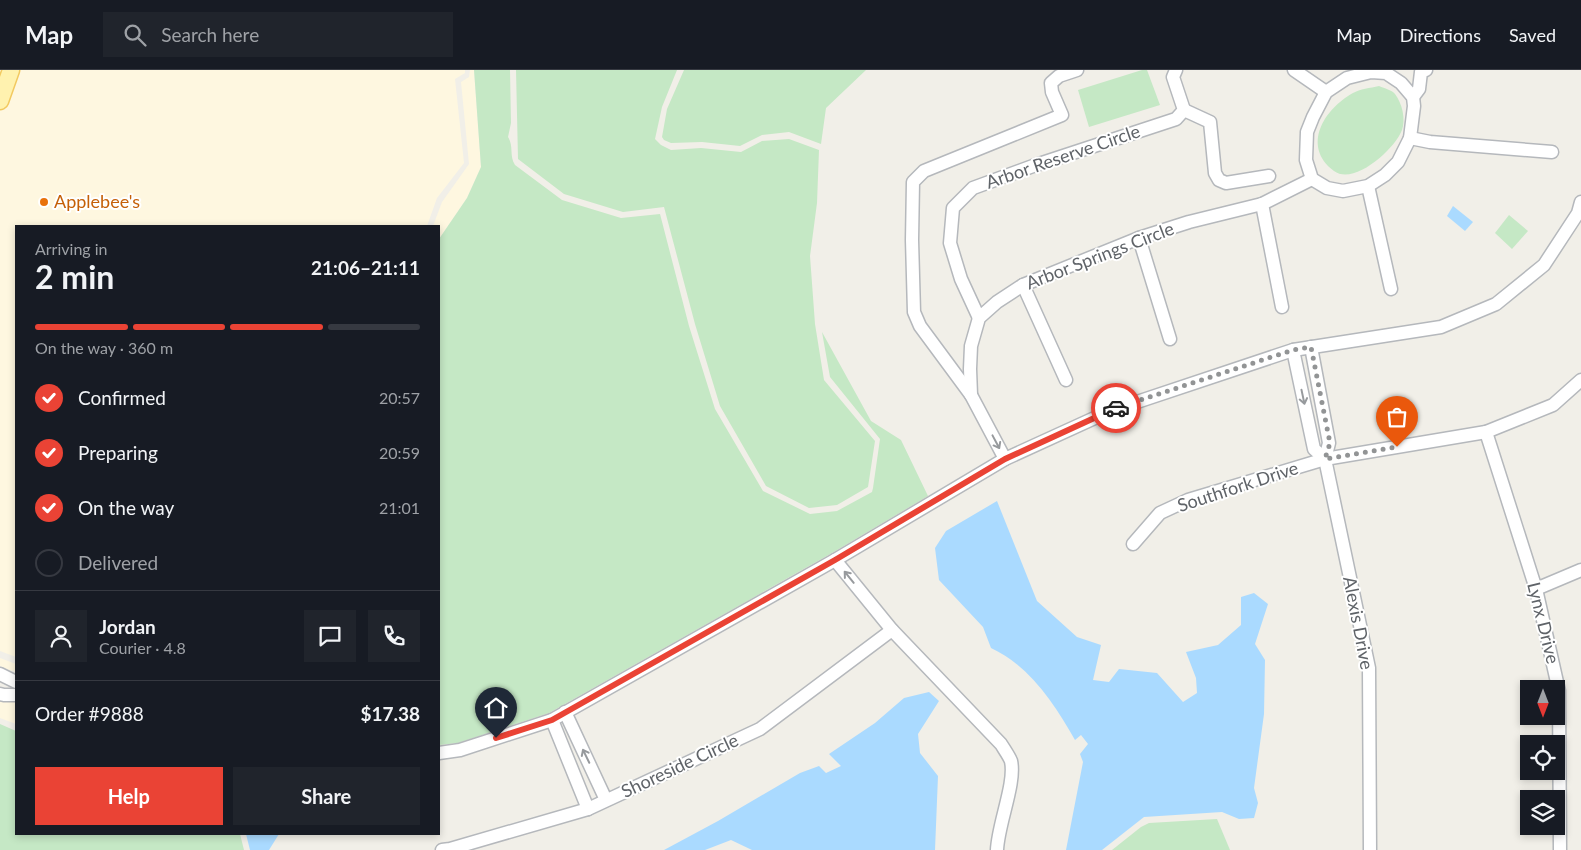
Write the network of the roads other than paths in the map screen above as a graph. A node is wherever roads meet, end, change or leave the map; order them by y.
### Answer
1 (11, 70) edge
2 (1077, 70) edge
3 (1176, 70) edge
4 (1294, 70) edge
5 (1426, 70) edge
6 (1386, 72) edge
7 (1326, 92) junction
8 (1413, 96) junction
9 (0, 101) edge
10 (1180, 114) junction
11 (1410, 138) junction
12 (1552, 152) dead end
13 (1269, 176) dead end
14 (1312, 179) junction
15 (1368, 186) junction
16 (1581, 202) edge
17 (1262, 204) junction
18 (1139, 238) junction
19 (1023, 285) junction
20 (1391, 289) dead end
21 (1282, 307) dead end
22 (979, 318) junction
23 (1170, 339) dead end
24 (1311, 347) junction
25 (1293, 350) junction
26 (1066, 380) dead end
27 (1581, 380) edge
28 (972, 397) junction
29 (1486, 432) junction
30 (1005, 459) junction
31 (1325, 459) junction
32 (1133, 544) dead end
33 (835, 560) junction
34 (1581, 570) edge
35 (1536, 589) junction
36 (892, 630) junction
37 (0, 674) edge
38 (15, 682) edge
39 (0, 694) edge
40 (15, 695) edge
41 (565, 712) junction
42 (552, 720) junction
43 (440, 753) edge
44 (606, 800) junction
45 (588, 809) junction
46 (442, 850) edge
47 (997, 850) edge
48 (1370, 850) edge
49 (1560, 850) edge

1 - 9 main road
2 - 28 street
3 - 10 street
4 - 7 street
5 - 8 street
6 - 7 street
6 - 8 street
7 - 14 street
8 - 11 street
10 - 13 street
10 - 22 street, Arbor Reserve Circle
11 - 12 street
11 - 15 street
14 - 15 street
14 - 17 street, Arbor Springs Circle
15 - 20 street
16 - 24 street
17 - 18 street, Arbor Springs Circle
17 - 21 street
18 - 19 street, Arbor Springs Circle
18 - 23 street
19 - 22 street, Arbor Springs Circle
19 - 26 street
22 - 28 street
24 - 25 street
24 - 31 street, Alexis Drive
25 - 30 street
25 -> 31 street, Alexis Drive
27 - 29 street, Southfork Drive
28 -> 30 street
29 - 31 street, Southfork Drive
29 - 35 street, Lynx Drive
30 - 33 street
31 - 32 street, Southfork Drive
31 - 48 street, Alexis Drive
36 -> 33 street
33 - 41 street
34 - 35 street
35 - 49 street, Lynx Drive
36 - 44 street, Shoreside Circle
36 - 47 street
37 - 38 street
39 - 40 street
41 - 42 street
44 -> 41 street
42 - 43 street
42 - 45 street
44 - 45 street, Shoreside Circle
45 - 46 street, Shoreside Circle

